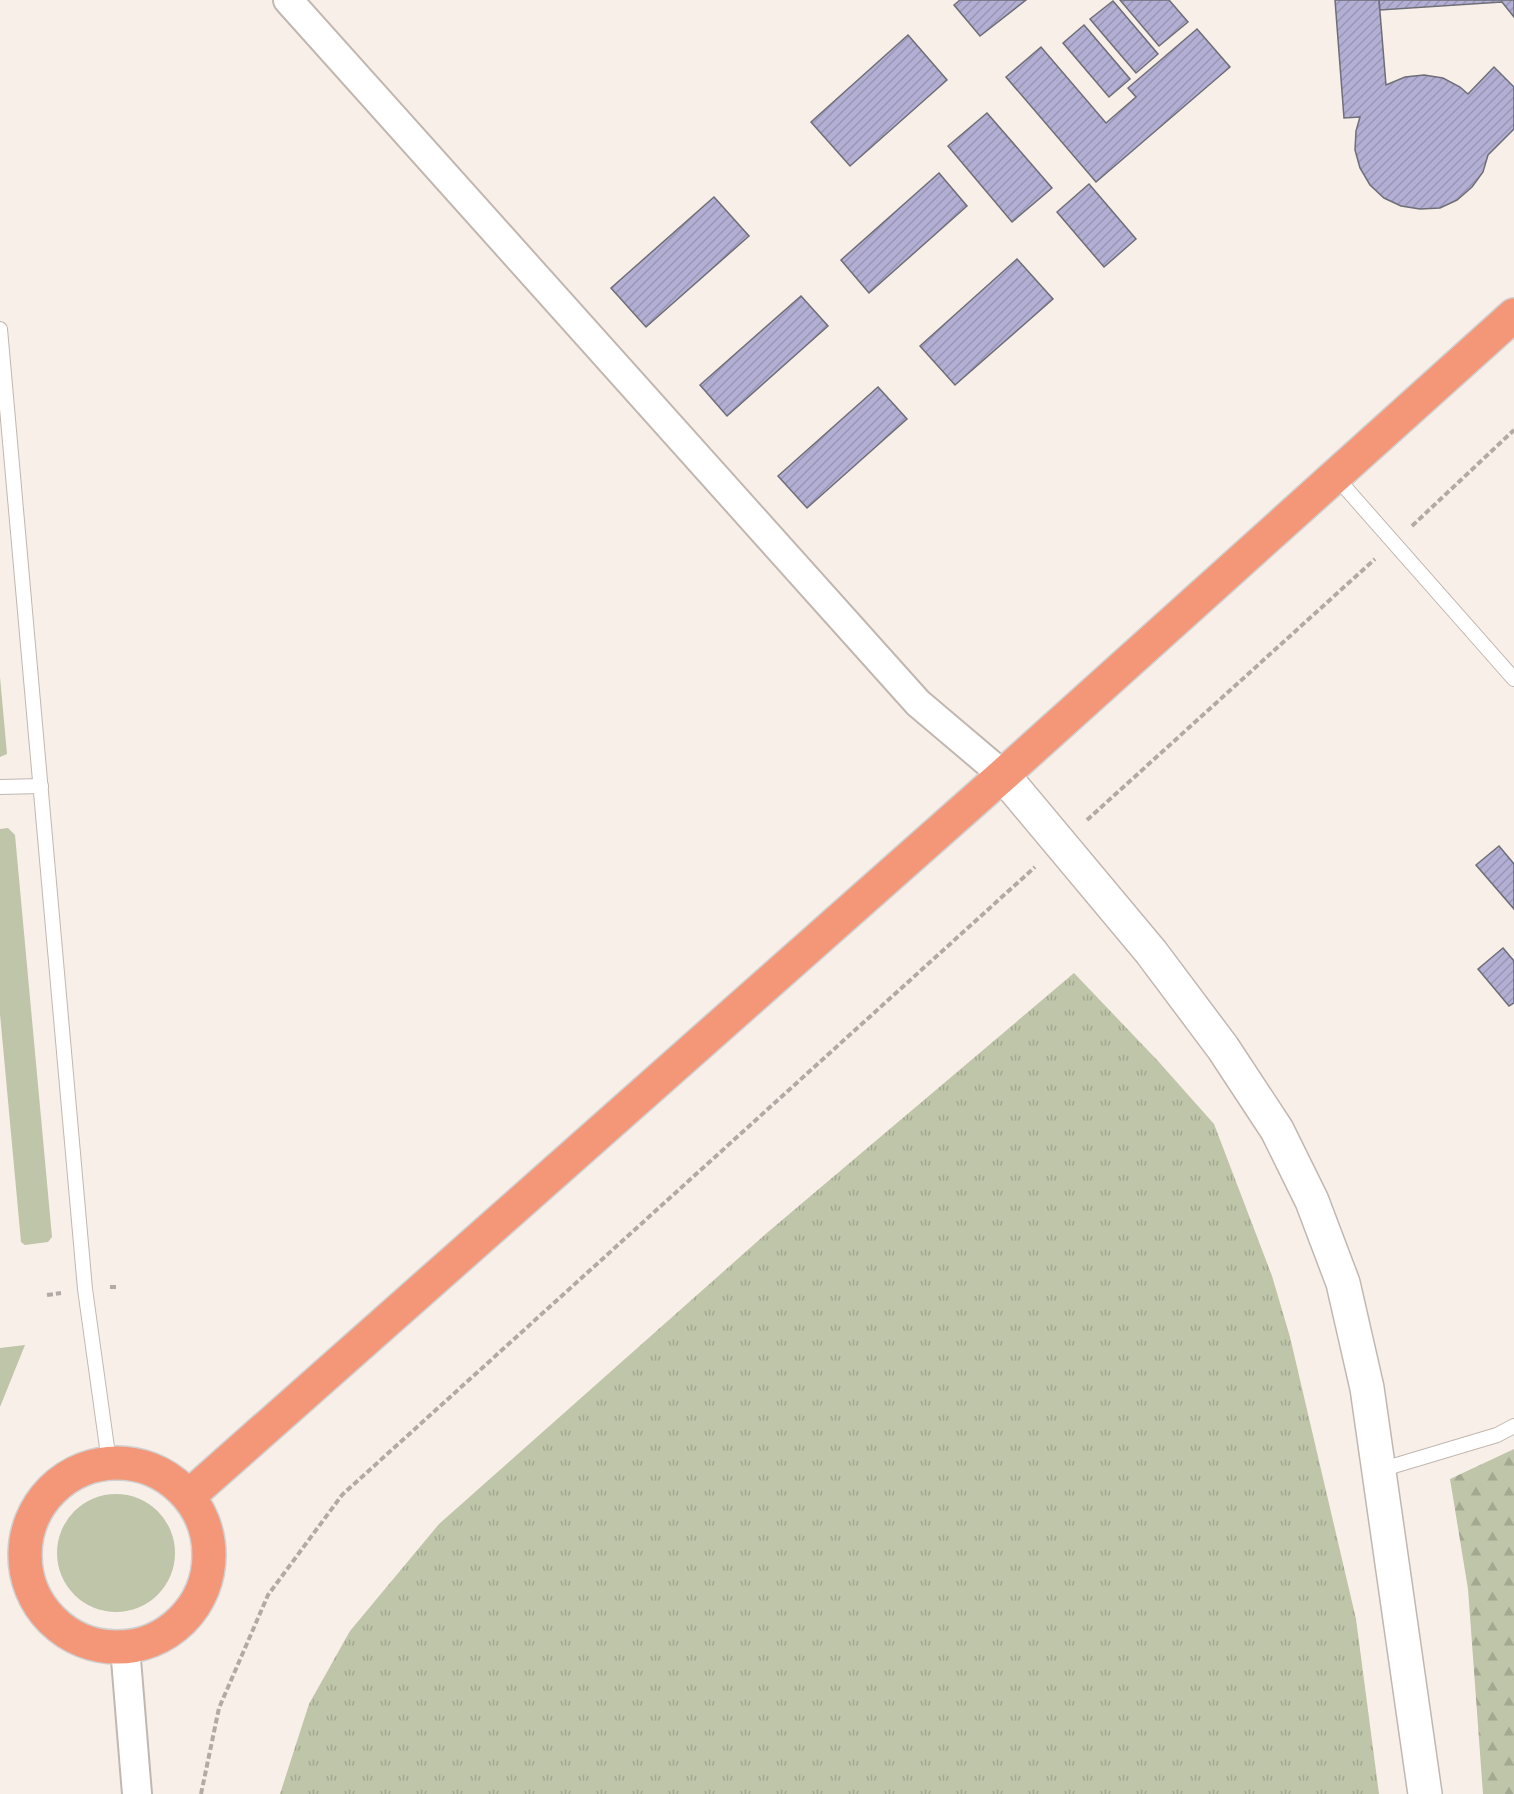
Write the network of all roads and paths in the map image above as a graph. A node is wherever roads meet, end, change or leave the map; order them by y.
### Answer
1 (288, 0) edge
2 (1514, 315) edge
3 (0, 329) edge
4 (1514, 430) edge
5 (1335, 477) junction
6 (1394, 543) junction
7 (1514, 679) edge
8 (1003, 775) junction
9 (41, 786) junction
10 (0, 787) edge
11 (1060, 844) junction
12 (1514, 1426) edge
13 (109, 1462) junction
14 (1380, 1470) junction
15 (189, 1496) junction
16 (13, 1575) edge
17 (125, 1647) junction
18 (137, 1794) edge
19 (201, 1794) edge
20 (1425, 1794) edge

1 - 8 street
2 - 5 highway
3 - 9 lane
4 - 6 path
5 - 6 lane
5 - 8 highway
6 - 7 lane
6 - 11 path
8 - 11 street
8 - 15 highway
9 - 10 lane
9 - 13 lane
11 - 14 street
11 - 19 path
12 - 14 lane
13 - 15 highway
13 - 16 highway
14 - 20 street
15 - 17 highway
16 - 17 highway
17 - 18 street

